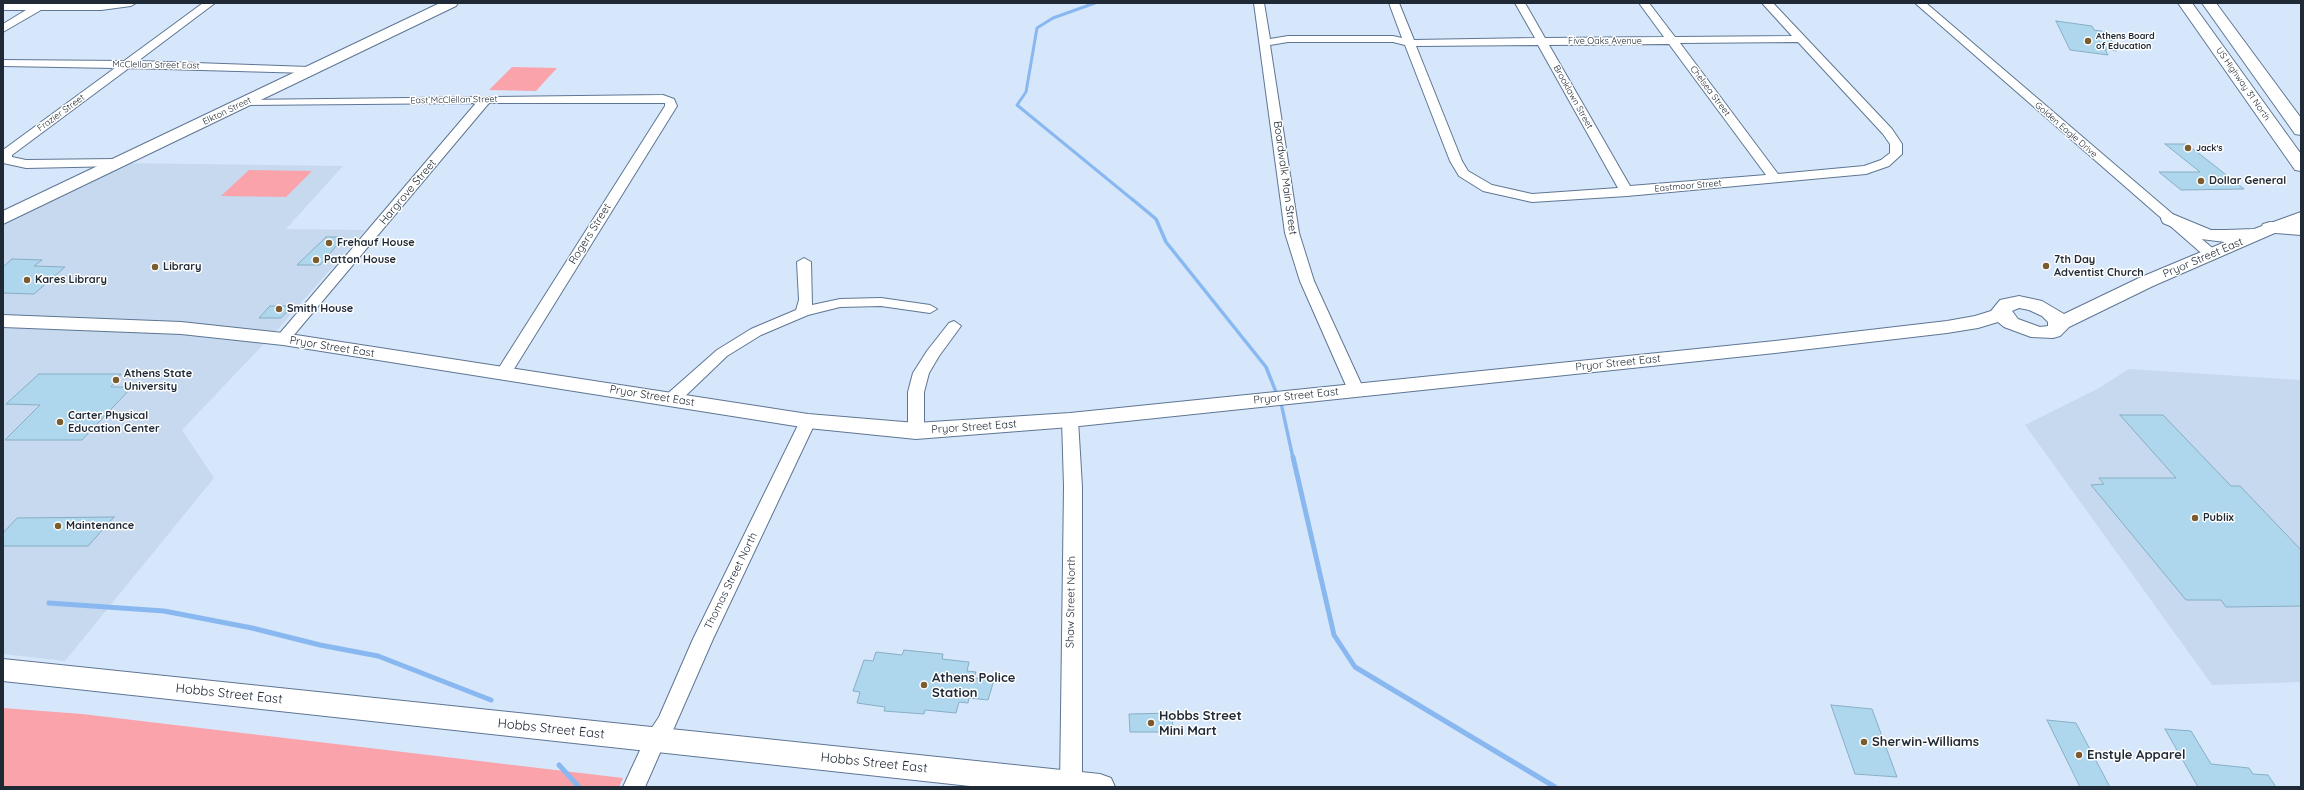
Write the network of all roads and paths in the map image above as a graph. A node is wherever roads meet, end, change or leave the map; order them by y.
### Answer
1 (131, 3) edge
2 (210, 3) edge
3 (451, 3) edge
4 (1259, 3) edge
5 (1394, 3) edge
6 (1520, 3) edge
7 (1644, 3) edge
8 (1767, 3) edge
9 (1920, 3) edge
10 (2185, 3) edge
11 (2209, 3) edge
12 (42, 5) edge
13 (3, 7) edge
14 (3, 29) edge
15 (1800, 39) junction
16 (1672, 41) junction
17 (1410, 42) junction
18 (1542, 42) junction
19 (1265, 43) junction
20 (3, 63) edge
21 (128, 64) junction
22 (309, 70) junction
23 (663, 98) joint
24 (485, 100) junction
25 (246, 102) junction
26 (2301, 130) edge
27 (116, 163) junction
28 (2301, 166) edge
29 (1775, 179) junction
30 (1627, 192) junction
31 (3, 218) edge
32 (2301, 218) edge
33 (2170, 219) junction
34 (2301, 229) edge
35 (2266, 230) junction
36 (2212, 255) junction
37 (804, 262) dead end
38 (2106, 300) junction
39 (2043, 308) junction
40 (930, 309) dead end
41 (803, 312) junction
42 (2002, 314) junction
43 (3, 321) edge
44 (2060, 324) junction
45 (954, 326) dead end
46 (1947, 327) junction
47 (2028, 331) junction
48 (283, 339) junction
49 (503, 374) junction
50 (1356, 390) junction
51 (672, 399) junction
52 (1070, 420) junction
53 (808, 421) junction
54 (916, 431) junction
55 (3, 670) edge
56 (654, 741) junction
57 (1071, 786) edge
58 (634, 787) edge
59 (1100, 787) edge

1 - 12 street
2 - 21 street, Frazier Street
3 - 22 street, Elkton Street
4 - 19 street, Boardwalk Main Street
5 - 17 street, Eastmoor Street
6 - 18 street, Brooklawn Street
7 - 16 street, Chelsea Street
8 - 15 street, Eastmoor Street
9 - 33 street, Golden Eagle Drive
10 - 28 street, US Highway 31 North
11 - 26 street, US Highway 31 North
12 - 13 street
12 - 14 street
15 - 16 street, Five Oaks Avenue
15 - 29 street, Eastmoor Street
16 - 18 street, Five Oaks Avenue
16 - 29 street, Chelsea Street
17 - 18 street, Five Oaks Avenue
17 - 19 street, Five Oaks Avenue
17 - 30 street, Eastmoor Street
18 - 30 street, Brooklawn Street
19 - 50 street, Boardwalk Main Street
20 - 21 street, McClellan Street East
21 - 22 street, McClellan Street East
21 - 27 street, Frazier Street
22 - 25 street, Elkton Street
23 - 24 street, East McClellan Street
23 - 49 street, Rogers Street
24 - 25 street, East McClellan Street
24 - 48 street, Hargrove Street
25 - 27 street, Elkton Street
27 - 31 street, Elkton Street
29 - 30 street, Eastmoor Street
32 - 35 street, Pryor Street East
33 - 35 street
33 - 36 street, Golden Eagle Drive
34 - 35 street
35 - 36 street, Pryor Street East
36 - 38 street, Pryor Street East
37 - 41 street
38 - 39 street, Pryor Street East
38 - 44 street, Pryor Street East
39 - 42 street
39 - 44 street
40 - 41 street
41 - 51 street
42 - 46 street, Pryor Street East
42 - 47 street
43 - 48 street, Pryor Street East
44 - 47 street, Pryor Street East
45 - 54 street
46 - 47 street, Pryor Street East
46 - 50 street, Pryor Street East
48 - 49 street, Pryor Street East
49 - 51 street, Pryor Street East
50 - 52 street, Pryor Street East
51 - 53 street, Pryor Street East
52 - 54 street, Pryor Street East
52 - 57 street, Shaw Street North
53 - 54 street, Pryor Street East
53 - 56 street, Thomas Street North
55 - 56 street, Hobbs Street East
56 - 57 street, Hobbs Street East
56 - 58 street, Thomas Street North
57 - 59 street, Hobbs Street East

